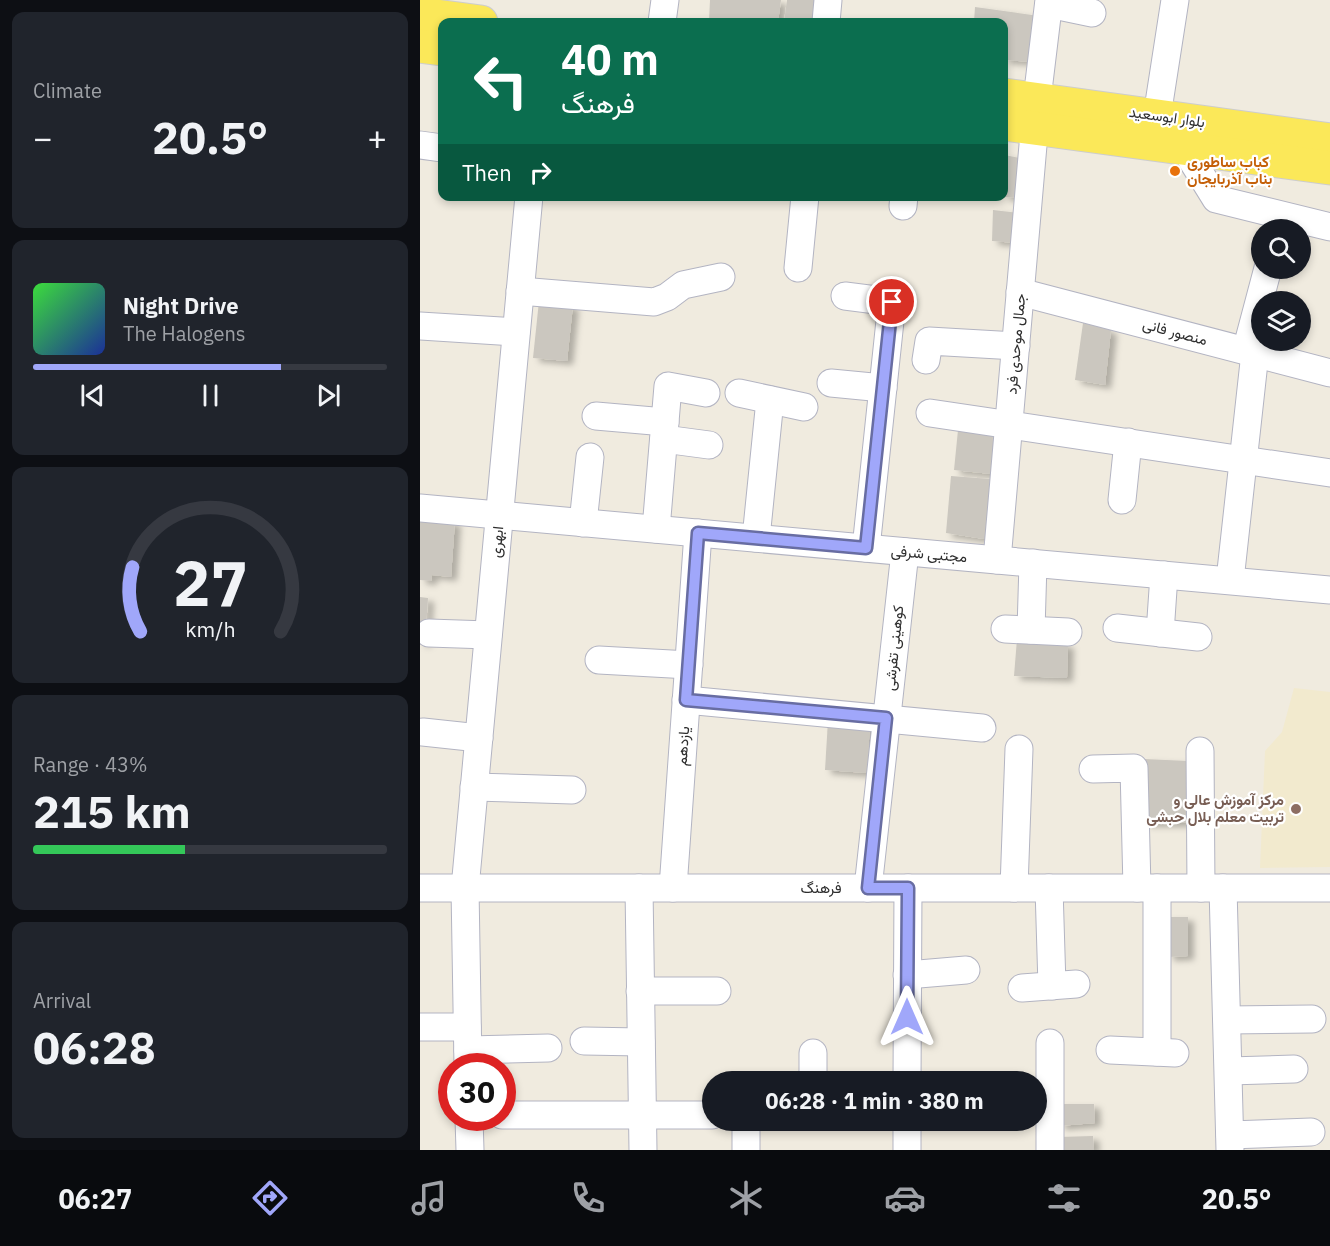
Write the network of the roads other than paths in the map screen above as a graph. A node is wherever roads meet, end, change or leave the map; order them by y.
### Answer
1 (481, 0) edge
2 (665, 0) edge
3 (828, 0) edge
4 (1175, 0) edge
5 (1049, 2) edge
6 (434, 10) edge
7 (1092, 13) dead end
8 (465, 18) edge
9 (480, 18) edge
10 (663, 18) edge
11 (826, 18) edge
12 (420, 46) edge
13 (438, 48) edge
14 (1008, 99) edge
15 (1157, 116) junction
16 (1025, 117) edge
17 (1330, 140) edge
18 (420, 145) edge
19 (438, 147) edge
20 (1185, 149) junction
21 (1330, 168) edge
22 (529, 201) edge
23 (805, 201) edge
24 (1273, 219) edge
25 (1311, 225) edge
26 (1330, 227) edge
27 (798, 268) dead end
28 (721, 277) dead end
29 (1266, 279) edge
30 (520, 291) junction
31 (1020, 292) junction
32 (845, 296) dead end
33 (420, 326) edge
34 (516, 332) junction
35 (1016, 346) junction
36 (1250, 352) junction
37 (926, 360) dead end
38 (1330, 373) edge
39 (831, 383) dead end
40 (883, 388) junction
41 (706, 393) dead end
42 (739, 393) dead end
43 (770, 400) junction
44 (804, 407) dead end
45 (930, 412) dead end
46 (596, 416) dead end
47 (1009, 424) junction
48 (664, 431) junction
49 (1128, 442) junction
50 (709, 445) dead end
51 (590, 457) dead end
52 (1243, 459) junction
53 (1330, 472) edge
54 (1122, 500) dead end
55 (420, 508) edge
56 (499, 515) junction
57 (583, 523) junction
58 (656, 529) junction
59 (698, 533) junction
60 (756, 538) junction
61 (866, 548) junction
62 (905, 552) junction
63 (998, 560) junction
64 (1034, 563) junction
65 (1164, 575) junction
66 (1230, 580) junction
67 (1330, 590) edge
68 (1117, 628) dead end
69 (1068, 632) dead end
70 (429, 633) dead end
71 (1160, 633) junction
72 (488, 635) junction
73 (1198, 637) dead end
74 (599, 660) dead end
75 (689, 666) junction
76 (686, 700) junction
77 (886, 718) junction
78 (982, 728) dead end
79 (423, 732) dead end
80 (479, 738) junction
81 (1019, 749) dead end
82 (1200, 751) dead end
83 (1093, 769) dead end
84 (474, 787) junction
85 (572, 790) dead end
86 (420, 888) edge
87 (465, 888) junction
88 (639, 888) junction
89 (673, 888) junction
90 (868, 888) junction
91 (908, 888) junction
92 (1014, 888) junction
93 (1049, 888) junction
94 (1147, 888) junction
95 (1212, 888) junction
96 (1330, 888) edge
97 (966, 970) dead end
98 (907, 975) junction
99 (1022, 988) dead end
100 (717, 991) dead end
101 (640, 992) junction
102 (1312, 1019) dead end
103 (1227, 1020) junction
104 (420, 1027) edge
105 (584, 1041) dead end
106 (641, 1042) junction
107 (1050, 1043) dead end
108 (468, 1048) edge
109 (548, 1048) dead end
110 (1110, 1050) dead end
111 (813, 1053) dead end
112 (1294, 1069) dead end
113 (813, 1071) edge
114 (907, 1071) edge
115 (1229, 1071) junction
116 (516, 1115) edge
117 (642, 1115) junction
118 (702, 1115) edge
119 (469, 1131) edge
120 (746, 1131) edge
121 (907, 1131) edge
122 (1311, 1132) dead end
123 (1230, 1142) edge
124 (470, 1150) edge
125 (642, 1150) edge
126 (746, 1150) edge
127 (907, 1150) edge
128 (1050, 1150) edge

1 - 9 street
2 - 10 street
3 - 11 street
4 - 15 street
5 - 7 street
5 - 16 street, جمال موحدی فرد
6 - 8 main road
12 - 13 main road
14 - 16 main road, بلوار ابوسعید
15 - 16 main road, بلوار ابوسعید
15 - 17 main road, بلوار ابوسعید
16 - 20 main road, بلوار ابوسعید
16 - 31 street, جمال موحدی فرد
18 - 19 street
20 - 21 main road, بلوار ابوسعید
20 - 24 street
22 - 30 street, ابهری
23 - 27 street
25 - 26 street
28 - 30 street
29 - 36 street
30 - 34 street, ابهری
31 - 35 street, جمال موحدی فرد
31 - 36 street, منصور فانی
32 - 40 street
33 - 34 street
34 - 56 street, ابهری
35 - 37 street
35 - 47 street, جمال موحدی فرد
36 - 38 street, منصور فانی
36 - 52 street
39 - 40 street
40 - 61 street
41 - 48 street
42 - 43 street
43 - 44 street
43 - 60 street
45 - 47 street
46 - 48 street
47 - 49 street
47 - 63 street, جمال موحدی فرد
48 - 50 street
48 - 58 street
49 - 52 street
49 - 54 street
51 - 57 street
52 - 53 street
52 - 66 street
55 - 56 street, مجتبی شرفی
56 - 57 street, مجتبی شرفی
56 - 72 street, ابهری
57 - 58 street, مجتبی شرفی
58 - 59 street, مجتبی شرفی
59 - 60 street, مجتبی شرفی
59 - 75 street, یازدهم
60 - 61 street, مجتبی شرفی
61 - 62 street, مجتبی شرفی
62 - 63 street, مجتبی شرفی
62 - 77 street, کوهینی تفرشی
63 - 64 street, مجتبی شرفی
64 - 65 street, مجتبی شرفی
64 - 69 street
65 - 66 street, مجتبی شرفی
65 - 71 street
66 - 67 street, مجتبی شرفی
68 - 71 street
70 - 72 street
71 - 73 street
72 - 80 street, ابهری
74 - 75 street
75 - 76 street, یازدهم
76 - 77 street
76 - 89 street, یازدهم
77 - 78 street
77 - 90 street, کوهینی تفرشی
79 - 80 street
80 - 84 street, ابهری
81 - 92 street
82 - 95 street
83 - 94 street
84 - 85 street
84 - 87 street, ابهری
86 - 87 street, فرهنگ
87 - 88 street, فرهنگ
87 - 108 street, ابهری
88 - 89 street, فرهنگ
88 - 101 street
89 - 90 street, فرهنگ
90 - 91 street, فرهنگ
91 - 92 street, فرهنگ
91 - 98 street
92 - 93 street, فرهنگ
93 - 94 street, فرهنگ
93 - 99 street
94 - 95 street, فرهنگ
94 - 110 street
95 - 96 street, فرهنگ
95 - 103 street
97 - 98 street
98 - 114 street
100 - 101 street
101 - 106 street
102 - 103 street
103 - 115 street
104 - 108 street
105 - 106 street
106 - 117 street
107 - 128 street
108 - 109 street
111 - 113 street
112 - 115 street
115 - 123 street
116 - 117 street
117 - 118 street
117 - 125 street
119 - 124 street
120 - 126 street
121 - 127 street
122 - 123 street

